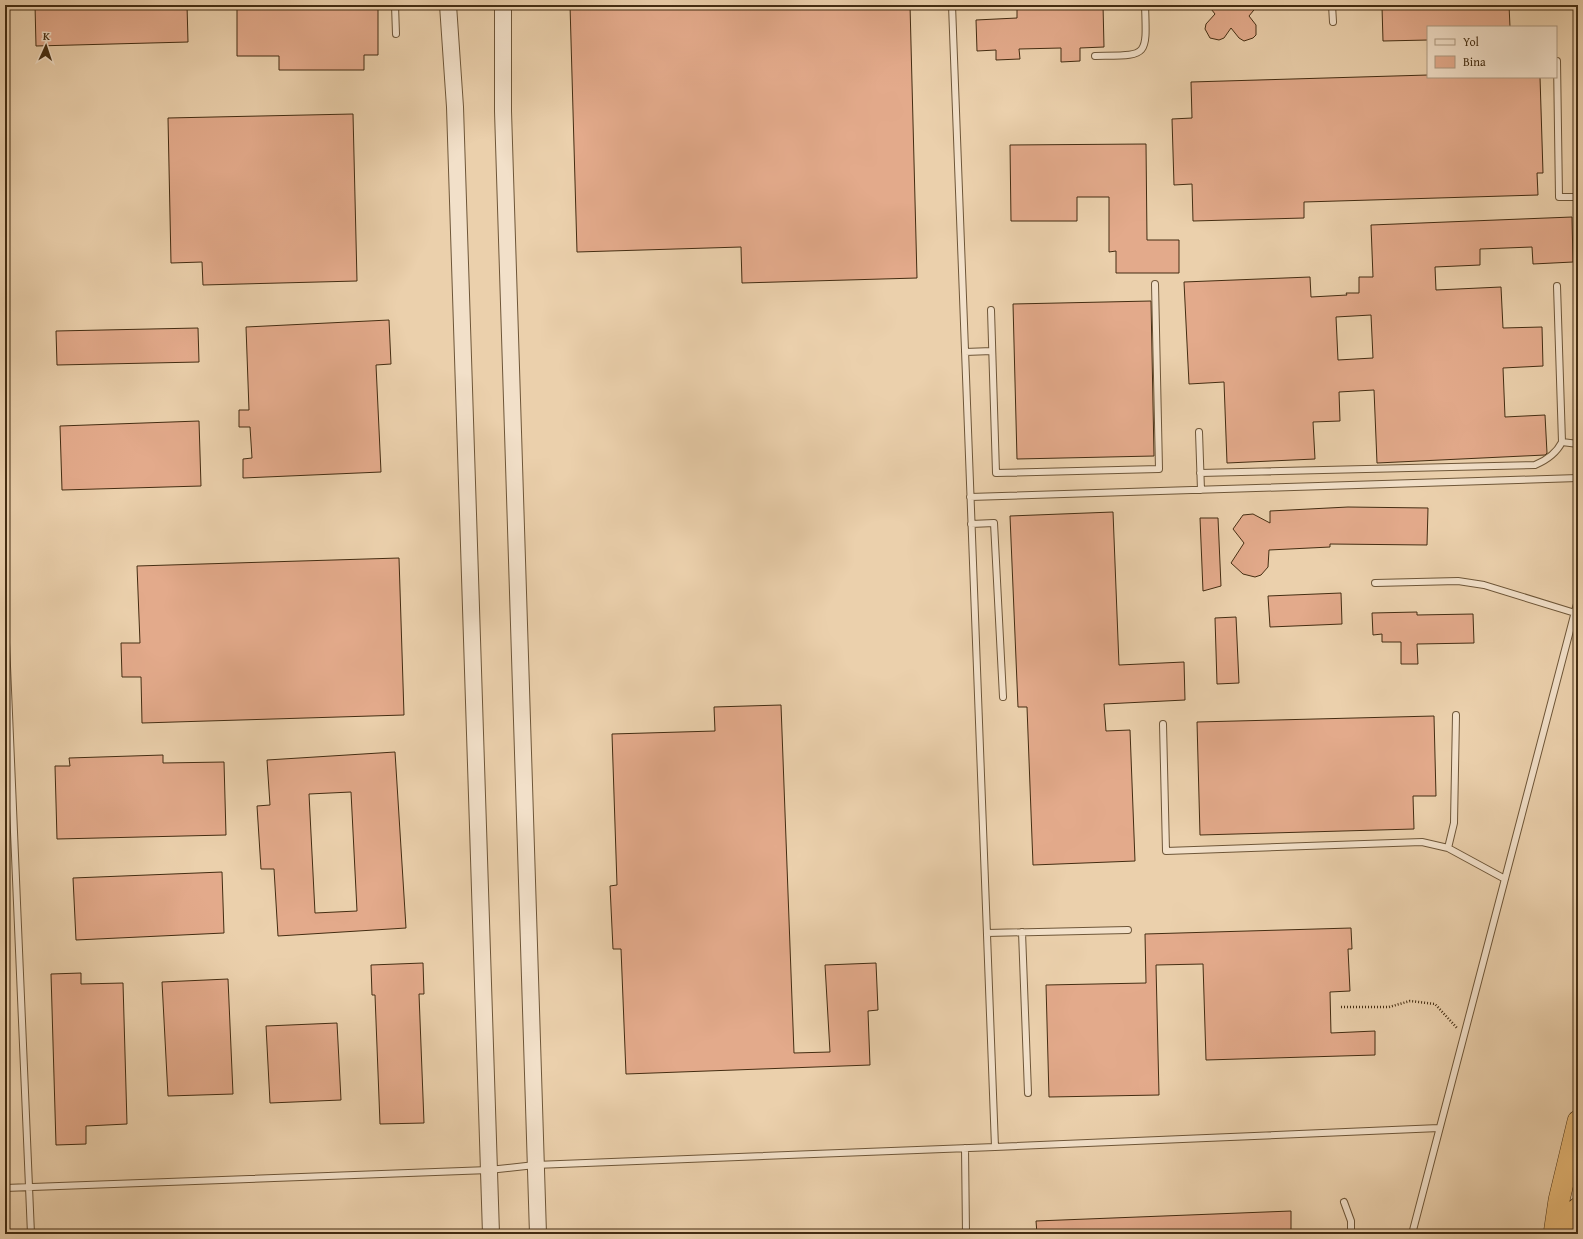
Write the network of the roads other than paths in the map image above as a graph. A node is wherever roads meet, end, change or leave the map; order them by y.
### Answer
1 (395, 5) edge
2 (448, 5) edge
3 (503, 5) edge
4 (952, 5) edge
5 (1145, 5) edge
6 (1332, 5) edge
7 (1333, 22) dead end
8 (396, 34) dead end
9 (1095, 56) dead end
10 (1557, 62) edge
11 (1578, 197) edge
12 (1155, 284) dead end
13 (1556, 286) dead end
14 (991, 310) dead end
15 (992, 351) junction
16 (965, 352) junction
17 (1199, 432) dead end
18 (1562, 442) junction
19 (1578, 444) edge
20 (1200, 474) junction
21 (1578, 478) edge
22 (1201, 490) junction
23 (970, 497) junction
24 (971, 524) junction
25 (1375, 584) dead end
26 (1578, 600) edge
27 (1575, 613) junction
28 (5, 619) edge
29 (1003, 698) dead end
30 (1456, 715) dead end
31 (1163, 724) dead end
32 (1448, 848) junction
33 (1505, 879) junction
34 (1128, 930) dead end
35 (1022, 932) junction
36 (987, 933) junction
37 (1028, 1093) dead end
38 (1578, 1121) edge
39 (1440, 1128) junction
40 (995, 1147) junction
41 (965, 1148) junction
42 (535, 1164) junction
43 (489, 1170) junction
44 (29, 1187) junction
45 (5, 1188) edge
46 (1344, 1202) dead end
47 (1578, 1208) edge
48 (31, 1234) edge
49 (491, 1234) edge
50 (538, 1234) edge
51 (966, 1234) edge
52 (1351, 1234) edge
53 (1412, 1234) edge
54 (1554, 1234) edge
55 (1571, 1234) edge

1 - 8 lane
2 - 43 street
3 - 42 street
4 - 16 lane
5 - 9 lane
6 - 7 lane
10 - 11 lane
12 - 15 lane
13 - 18 lane
14 - 15 lane
15 - 16 lane
16 - 23 lane
17 - 20 lane
18 - 19 lane
18 - 20 lane
20 - 22 lane
21 - 22 lane
22 - 23 lane
23 - 24 lane
24 - 29 lane
24 - 36 lane
25 - 27 lane
26 - 27 lane
27 - 33 lane
28 - 44 lane
30 - 32 lane
31 - 32 lane
32 - 33 lane
33 - 39 lane
34 - 35 lane
35 - 36 lane
35 - 37 lane
36 - 40 lane
38 - 54 highway
39 - 40 lane
39 - 53 lane
40 - 41 lane
41 - 42 lane
41 - 51 lane
42 - 43 lane
42 - 50 street
43 - 44 lane
43 - 49 street
44 - 45 lane
44 - 48 lane
46 - 52 lane
47 - 55 highway

